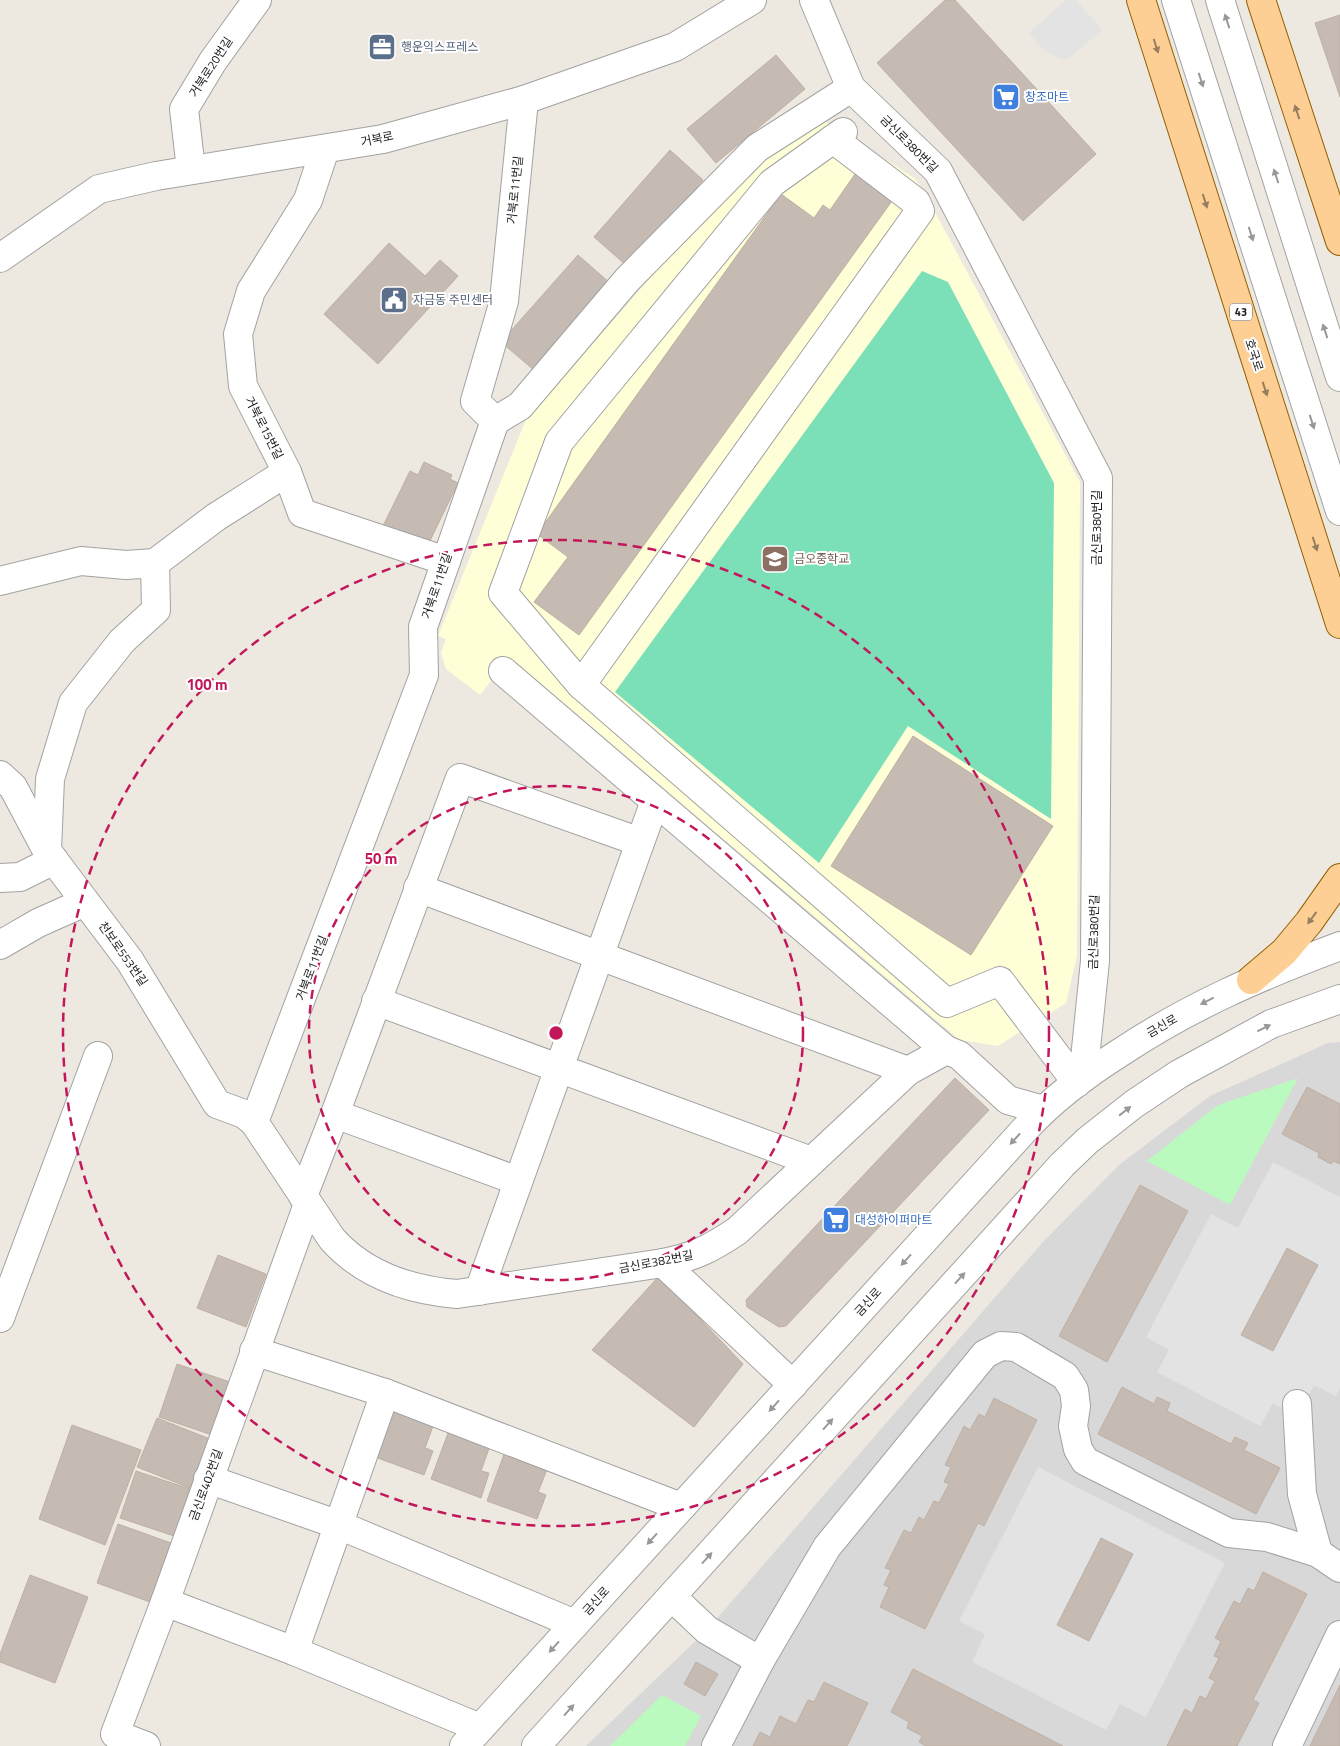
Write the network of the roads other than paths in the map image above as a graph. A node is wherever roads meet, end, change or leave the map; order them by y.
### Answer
1 (257, 0) edge
2 (752, 0) edge
3 (814, 0) edge
4 (1141, 0) edge
5 (1176, 0) edge
6 (1220, 0) edge
7 (1261, 0) edge
8 (850, 88) junction
9 (524, 100) junction
10 (325, 149) junction
11 (191, 170) junction
12 (1340, 241) edge
13 (0, 258) edge
14 (1340, 377) edge
15 (496, 421) junction
16 (287, 472) junction
17 (1340, 511) edge
18 (446, 562) junction
19 (155, 563) junction
20 (0, 581) edge
21 (1340, 624) edge
22 (503, 670) dead end
23 (581, 685) junction
24 (0, 775) edge
25 (655, 802) junction
26 (640, 842) junction
27 (50, 856) junction
28 (0, 878) edge
29 (1340, 878) edge
30 (418, 888) junction
31 (85, 902) junction
32 (0, 945) edge
33 (1340, 946) edge
34 (600, 956) junction
35 (1251, 980) junction
36 (1340, 999) edge
37 (376, 1001) junction
38 (946, 1050) junction
39 (98, 1056) dead end
40 (559, 1068) junction
41 (908, 1071) junction
42 (1080, 1081) junction
43 (1043, 1110) junction
44 (335, 1114) junction
45 (254, 1122) junction
46 (811, 1161) junction
47 (518, 1182) junction
48 (305, 1200) junction
49 (663, 1263) junction
50 (479, 1291) junction
51 (0, 1318) edge
52 (254, 1351) junction
53 (793, 1386) junction
54 (385, 1393) junction
55 (1297, 1404) dead end
56 (208, 1479) junction
57 (682, 1507) junction
58 (339, 1526) junction
59 (1318, 1553) junction
60 (1340, 1568) edge
61 (672, 1596) junction
62 (165, 1602) junction
63 (575, 1624) junction
64 (1340, 1635) edge
65 (294, 1651) junction
66 (760, 1660) junction
67 (472, 1737) edge
68 (113, 1740) edge
69 (546, 1741) edge
70 (146, 1746) edge
71 (716, 1746) edge
72 (1287, 1746) edge

1 - 11 street, 거북로20번길
2 - 9 street, 거북로
3 - 8 street, 금신로380번길
4 -> 21 main road, 호국로 / 43
5 -> 17 street
14 -> 6 street
12 -> 7 main road
8 - 15 street
8 - 42 street, 금신로380번길
9 - 10 street, 거북로
9 - 15 street, 거북로11번길
10 - 11 street, 거북로
10 - 16 street, 거북로15번길
11 - 13 street, 거북로
15 - 18 street, 거북로11번길
16 - 18 street, 거북로15번길
16 - 19 street
18 - 45 street, 거북로11번길
19 - 20 street
19 - 27 street
22 - 25 street
23 - 23 street
23 - 42 street
24 - 27 street, 천보로553번길
25 - 26 street
25 - 38 street
26 - 30 street, 금신로402번길
26 - 34 street
27 - 28 street
27 - 31 street, 천보로553번길
29 -> 35 main road
30 - 34 street
30 - 37 street, 금신로402번길
31 - 32 street
31 - 45 street, 천보로553번길
33 - 35 street, 금신로
34 - 40 street
34 - 41 street
35 -> 42 street, 금신로
61 -> 36 street
37 - 40 street
37 - 44 street, 금신로402번길
38 - 41 street, 금신로382번길
38 - 43 street
39 - 51 street
40 - 46 street
40 - 47 street
41 - 46 street, 금신로382번길
42 - 43 street, 금신로
43 -> 53 street, 금신로
44 - 47 street
44 - 48 street, 금신로402번길
45 - 48 street, 금신로382번길
46 - 49 street, 금신로382번길
47 - 50 street
48 - 50 street, 금신로382번길
48 - 52 street, 금신로402번길
49 - 50 street, 금신로382번길
49 - 53 street
52 - 54 street
52 - 56 street, 금신로402번길
53 -> 57 street, 금신로
54 - 57 street
54 - 58 street
55 - 59 street
56 - 58 street
56 - 62 street, 금신로402번길
57 -> 63 street, 금신로
58 - 63 street
58 - 65 street
59 - 60 street
59 - 66 street
61 - 66 street
69 -> 61 street
62 - 65 street
62 - 68 street, 금신로402번길
63 -> 67 street, 금신로
64 - 72 street
65 - 67 street
66 - 71 street
68 - 70 street, 금신로402번길

